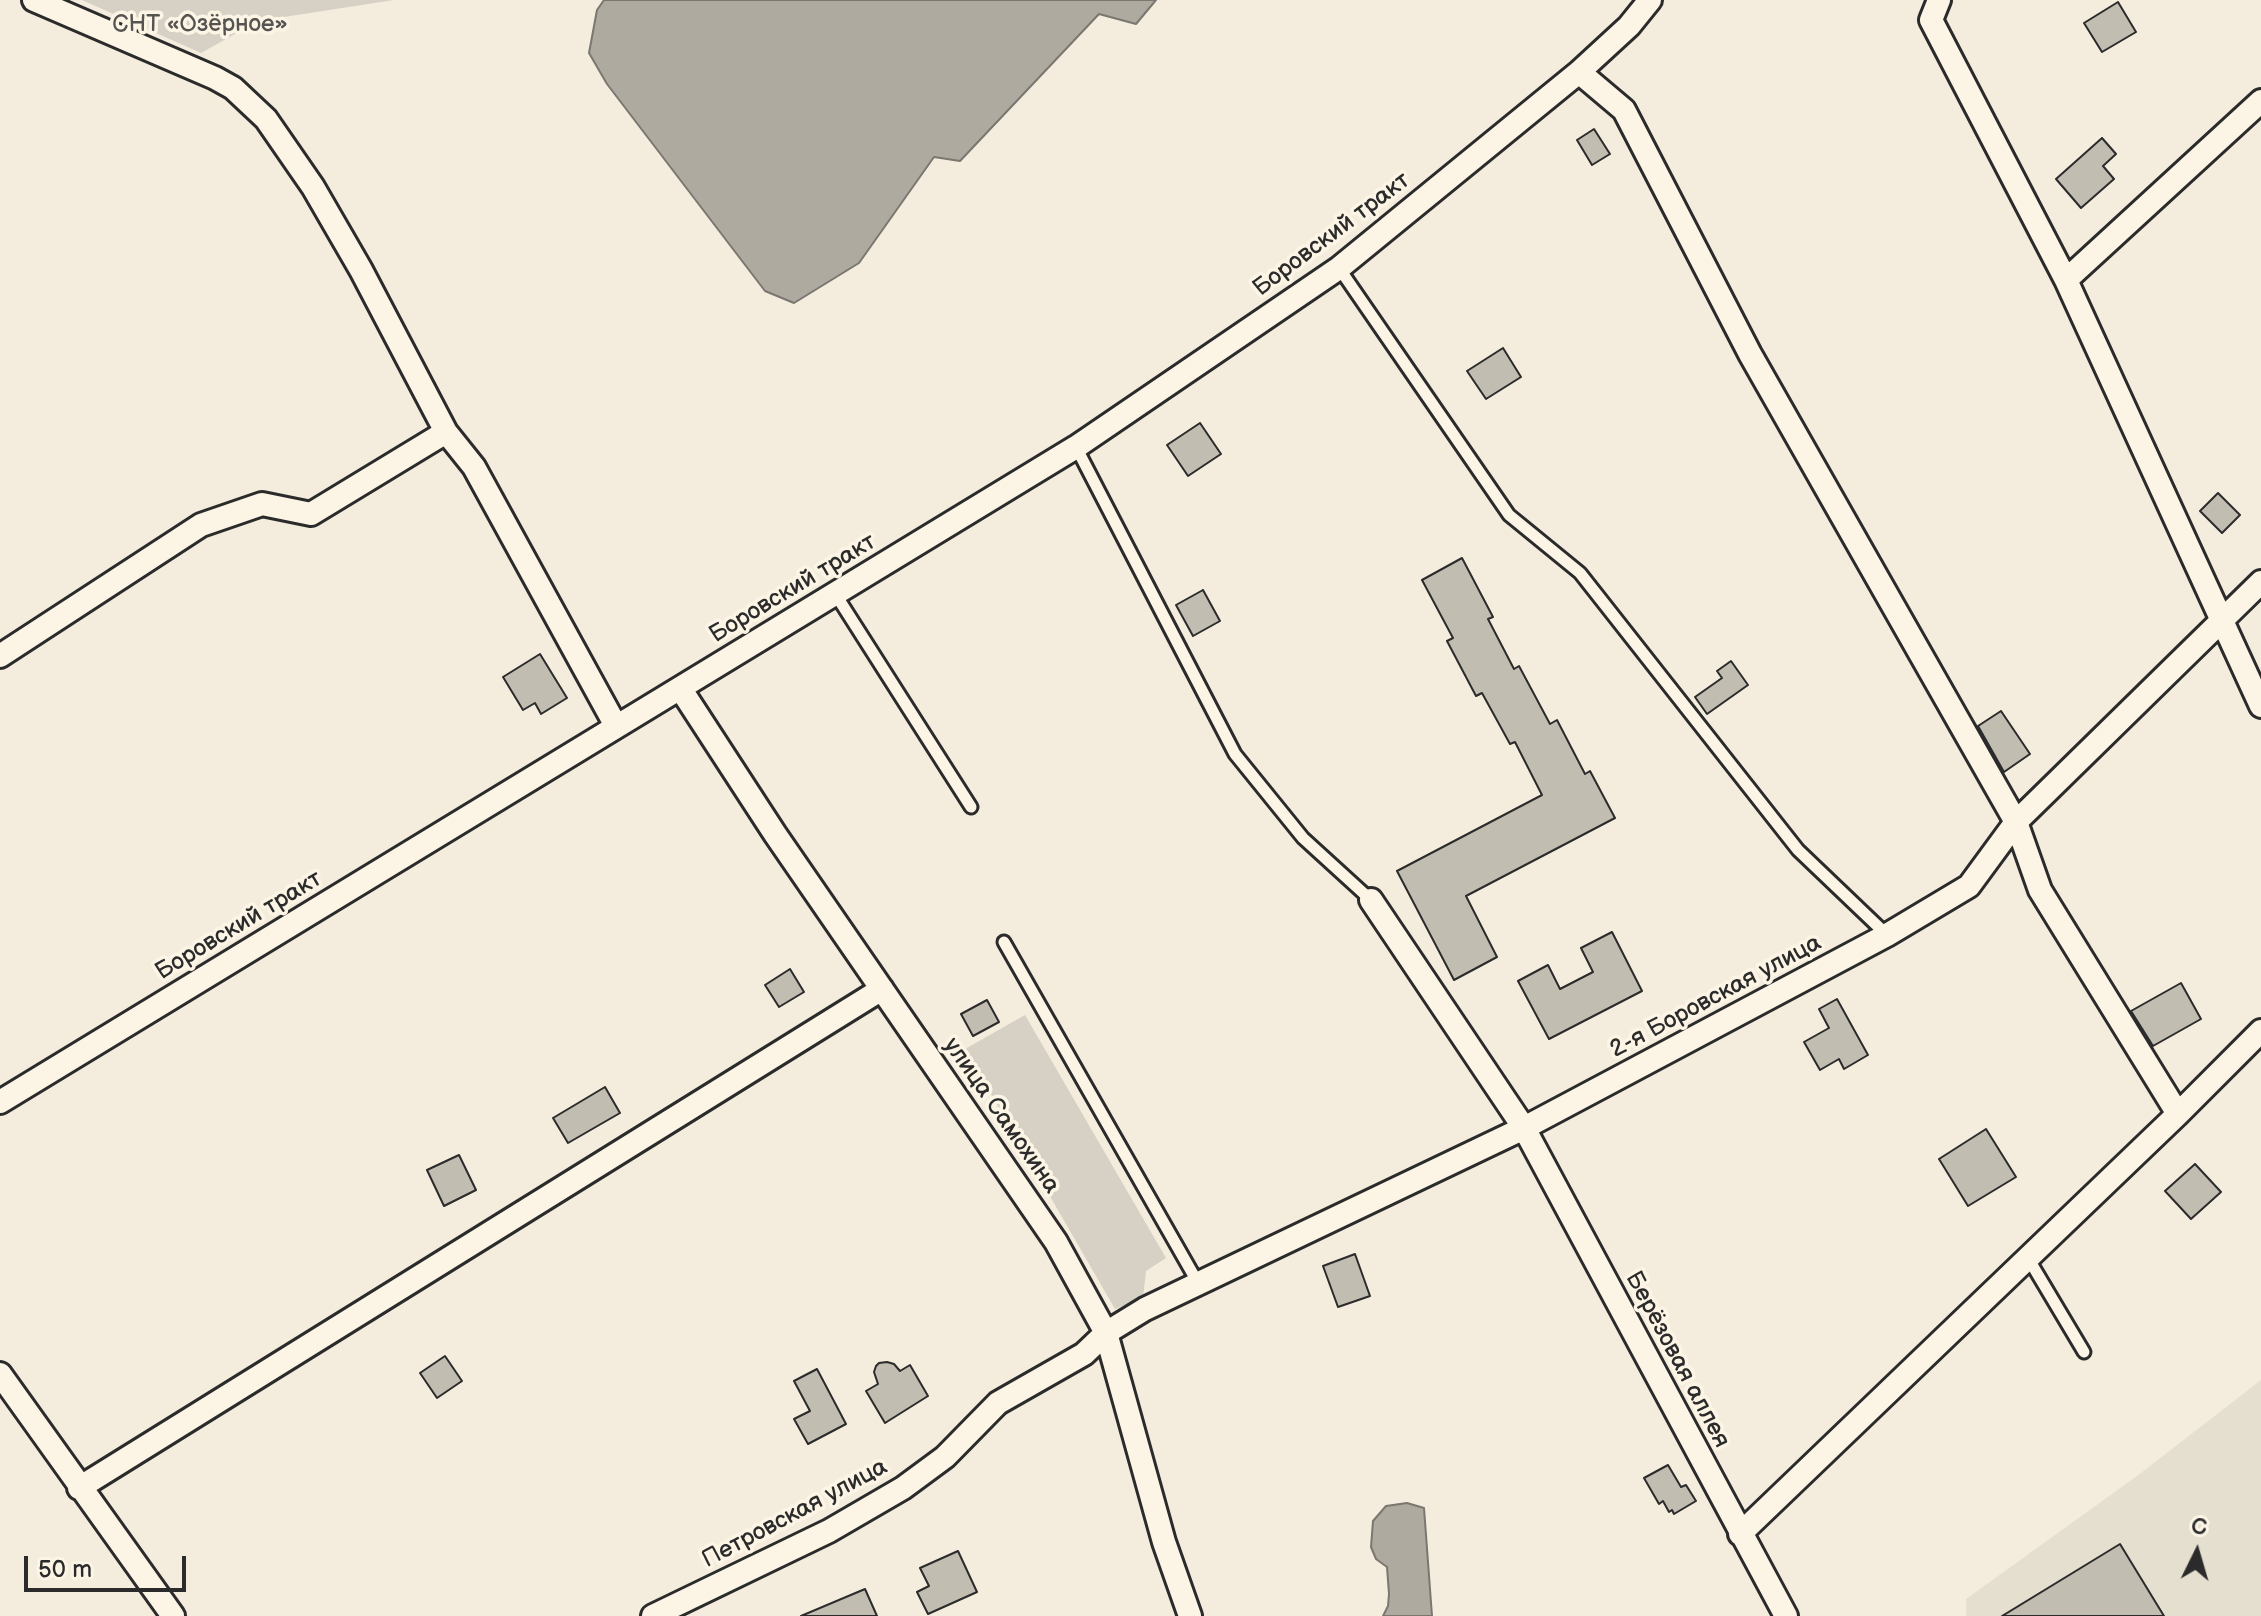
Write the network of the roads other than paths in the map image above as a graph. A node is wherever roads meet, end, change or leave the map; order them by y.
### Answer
1 (34, 0) edge
2 (1650, 0) edge
3 (1939, 0) edge
4 (1579, 72) junction
5 (2261, 101) edge
6 (1339, 268) junction
7 (2066, 280) junction
8 (446, 432) junction
9 (1076, 447) junction
10 (2261, 582) edge
11 (836, 595) junction
12 (2223, 621) junction
13 (0, 656) edge
14 (680, 688) junction
15 (2261, 706) edge
16 (616, 726) junction
17 (971, 807) dead end
18 (2016, 822) junction
19 (1371, 900) joint
20 (1887, 935) junction
21 (1004, 942) dead end
22 (882, 989) junction
23 (2261, 1031) edge
24 (0, 1102) edge
25 (2178, 1114) junction
26 (1524, 1128) junction
27 (2028, 1258) junction
28 (1198, 1283) junction
29 (1106, 1333) junction
30 (2084, 1352) dead end
31 (0, 1374) edge
32 (79, 1488) junction
33 (1740, 1534) junction
34 (173, 1616) edge
35 (653, 1616) edge
36 (1190, 1616) edge
37 (1786, 1616) edge

1 - 8 street
2 - 4 street, Боровский тракт
3 - 7 street
4 - 6 street, Боровский тракт
4 - 18 street
5 - 7 street
6 - 9 street, Боровский тракт
6 - 20 lane
7 - 12 street
8 - 13 street
8 - 16 street
9 - 11 street, Боровский тракт
9 - 19 lane
10 - 12 street, 2-я Боровская улица
11 - 14 street, Боровский тракт
11 - 17 lane
12 - 15 street
12 - 18 street, 2-я Боровская улица
14 - 16 street, Боровский тракт
14 - 22 street, улица Самохина
16 - 24 street, Боровский тракт
18 - 20 street, 2-я Боровская улица
18 - 25 street
19 - 26 street, Берёзовая аллея
20 - 26 street, 2-я Боровская улица
21 - 28 lane
22 - 29 street, улица Самохина
22 - 32 street
23 - 25 street
25 - 27 street
26 - 28 street, 2-я Боровская улица
26 - 33 street, Берёзовая аллея
27 - 30 lane
27 - 33 street
28 - 29 street, 2-я Боровская улица
29 - 35 street, Петровская улица
29 - 36 street, улица Самохина
31 - 32 street
32 - 34 street
33 - 37 street, Берёзовая аллея

